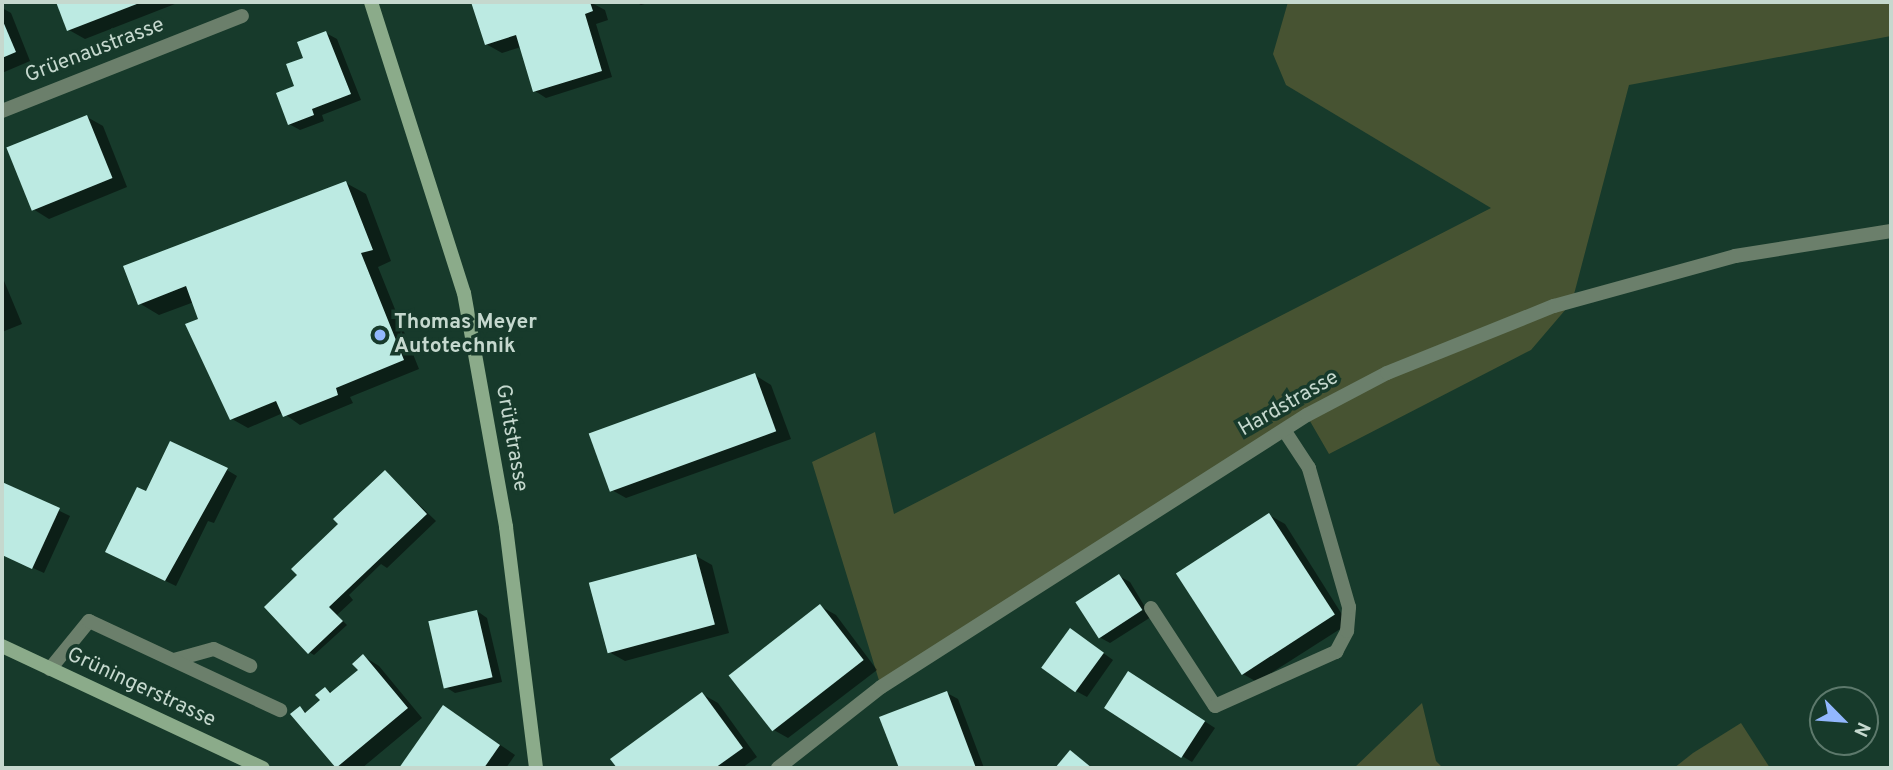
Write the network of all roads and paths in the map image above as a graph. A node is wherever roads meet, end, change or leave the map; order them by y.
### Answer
1 (371, 2) edge
2 (242, 16) dead end
3 (2, 111) edge
4 (1891, 231) edge
5 (1284, 429) junction
6 (1151, 608) dead end
7 (2, 646) edge
8 (174, 660) junction
9 (250, 666) dead end
10 (50, 669) junction
11 (280, 710) dead end
12 (263, 768) edge
13 (536, 768) edge
14 (778, 768) edge

1 - 13 main road, Grütstrasse
2 - 3 street, Grüenaustrasse
4 - 5 street, Hardstrasse
5 - 6 street
5 - 14 street, Hardstrasse
7 - 10 main road, Grüningerstrasse
8 - 9 street
8 - 10 street
8 - 11 street
10 - 12 main road, Grüningerstrasse

